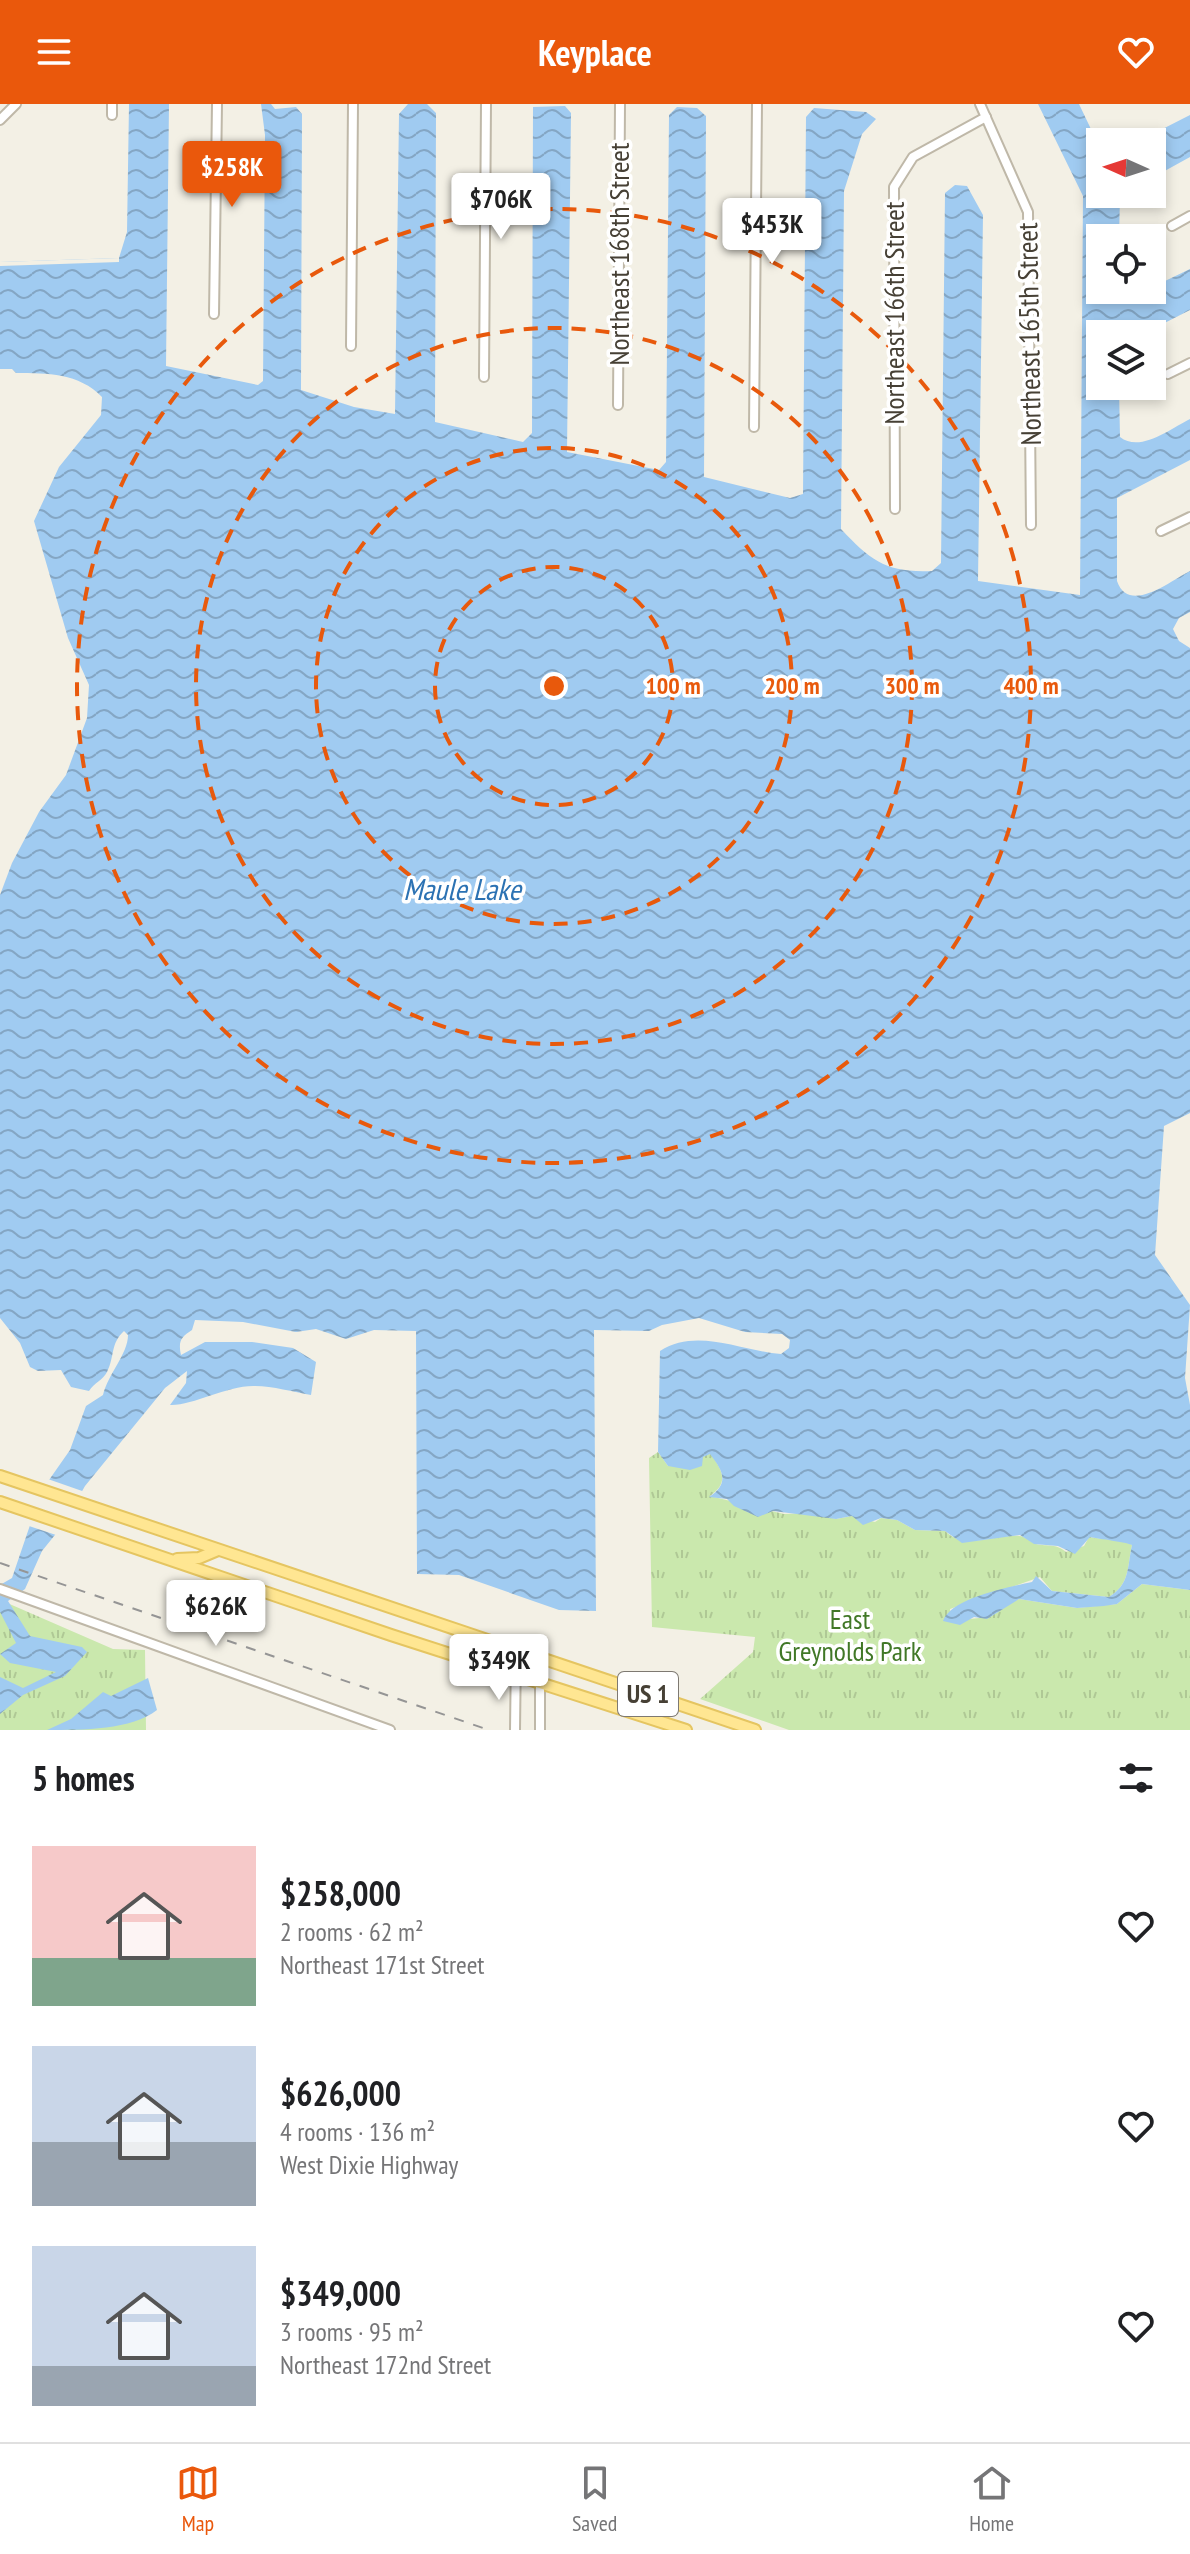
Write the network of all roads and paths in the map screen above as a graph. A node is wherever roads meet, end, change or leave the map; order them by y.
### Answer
1 (16, 104) edge
2 (112, 104) edge
3 (217, 104) edge
4 (353, 104) edge
5 (486, 104) edge
6 (620, 104) edge
7 (757, 104) edge
8 (980, 104) edge
9 (112, 115) dead end
10 (986, 117) junction
11 (0, 120) edge
12 (1190, 216) edge
13 (1172, 226) dead end
14 (214, 314) dead end
15 (351, 346) dead end
16 (1190, 363) edge
17 (1168, 374) dead end
18 (484, 377) dead end
19 (618, 405) dead end
20 (754, 427) dead end
21 (895, 509) dead end
22 (1190, 517) edge
23 (1031, 525) dead end
24 (1161, 531) dead end
25 (0, 1476) edge
26 (0, 1502) edge
27 (218, 1550) junction
28 (167, 1559) junction
29 (0, 1589) edge
30 (516, 1651) junction
31 (540, 1659) junction
32 (515, 1674) junction
33 (540, 1682) junction
34 (390, 1730) edge
35 (515, 1730) edge
36 (540, 1730) edge
37 (686, 1730) edge
38 (755, 1730) edge

1 - 11 street
2 - 9 street
3 - 14 street
4 - 15 street
5 - 18 street
6 - 19 street, Northeast 168th Street
7 - 20 street
8 - 10 street, Northeast 165th Street
10 - 21 street, Northeast 166th Street
10 - 23 street, Northeast 165th Street
12 - 13 street
16 - 17 street
22 - 24 street
25 - 27 main road, US 1
26 - 28 main road, US 1
27 - 28 main road
27 - 30 main road, US 1
28 - 32 main road, US 1
29 - 34 street
30 - 31 main road, US 1
30 - 32 street
31 - 33 street
31 - 38 main road, US 1
32 - 33 main road, US 1
32 - 35 street
33 - 36 street
33 - 37 main road, US 1

